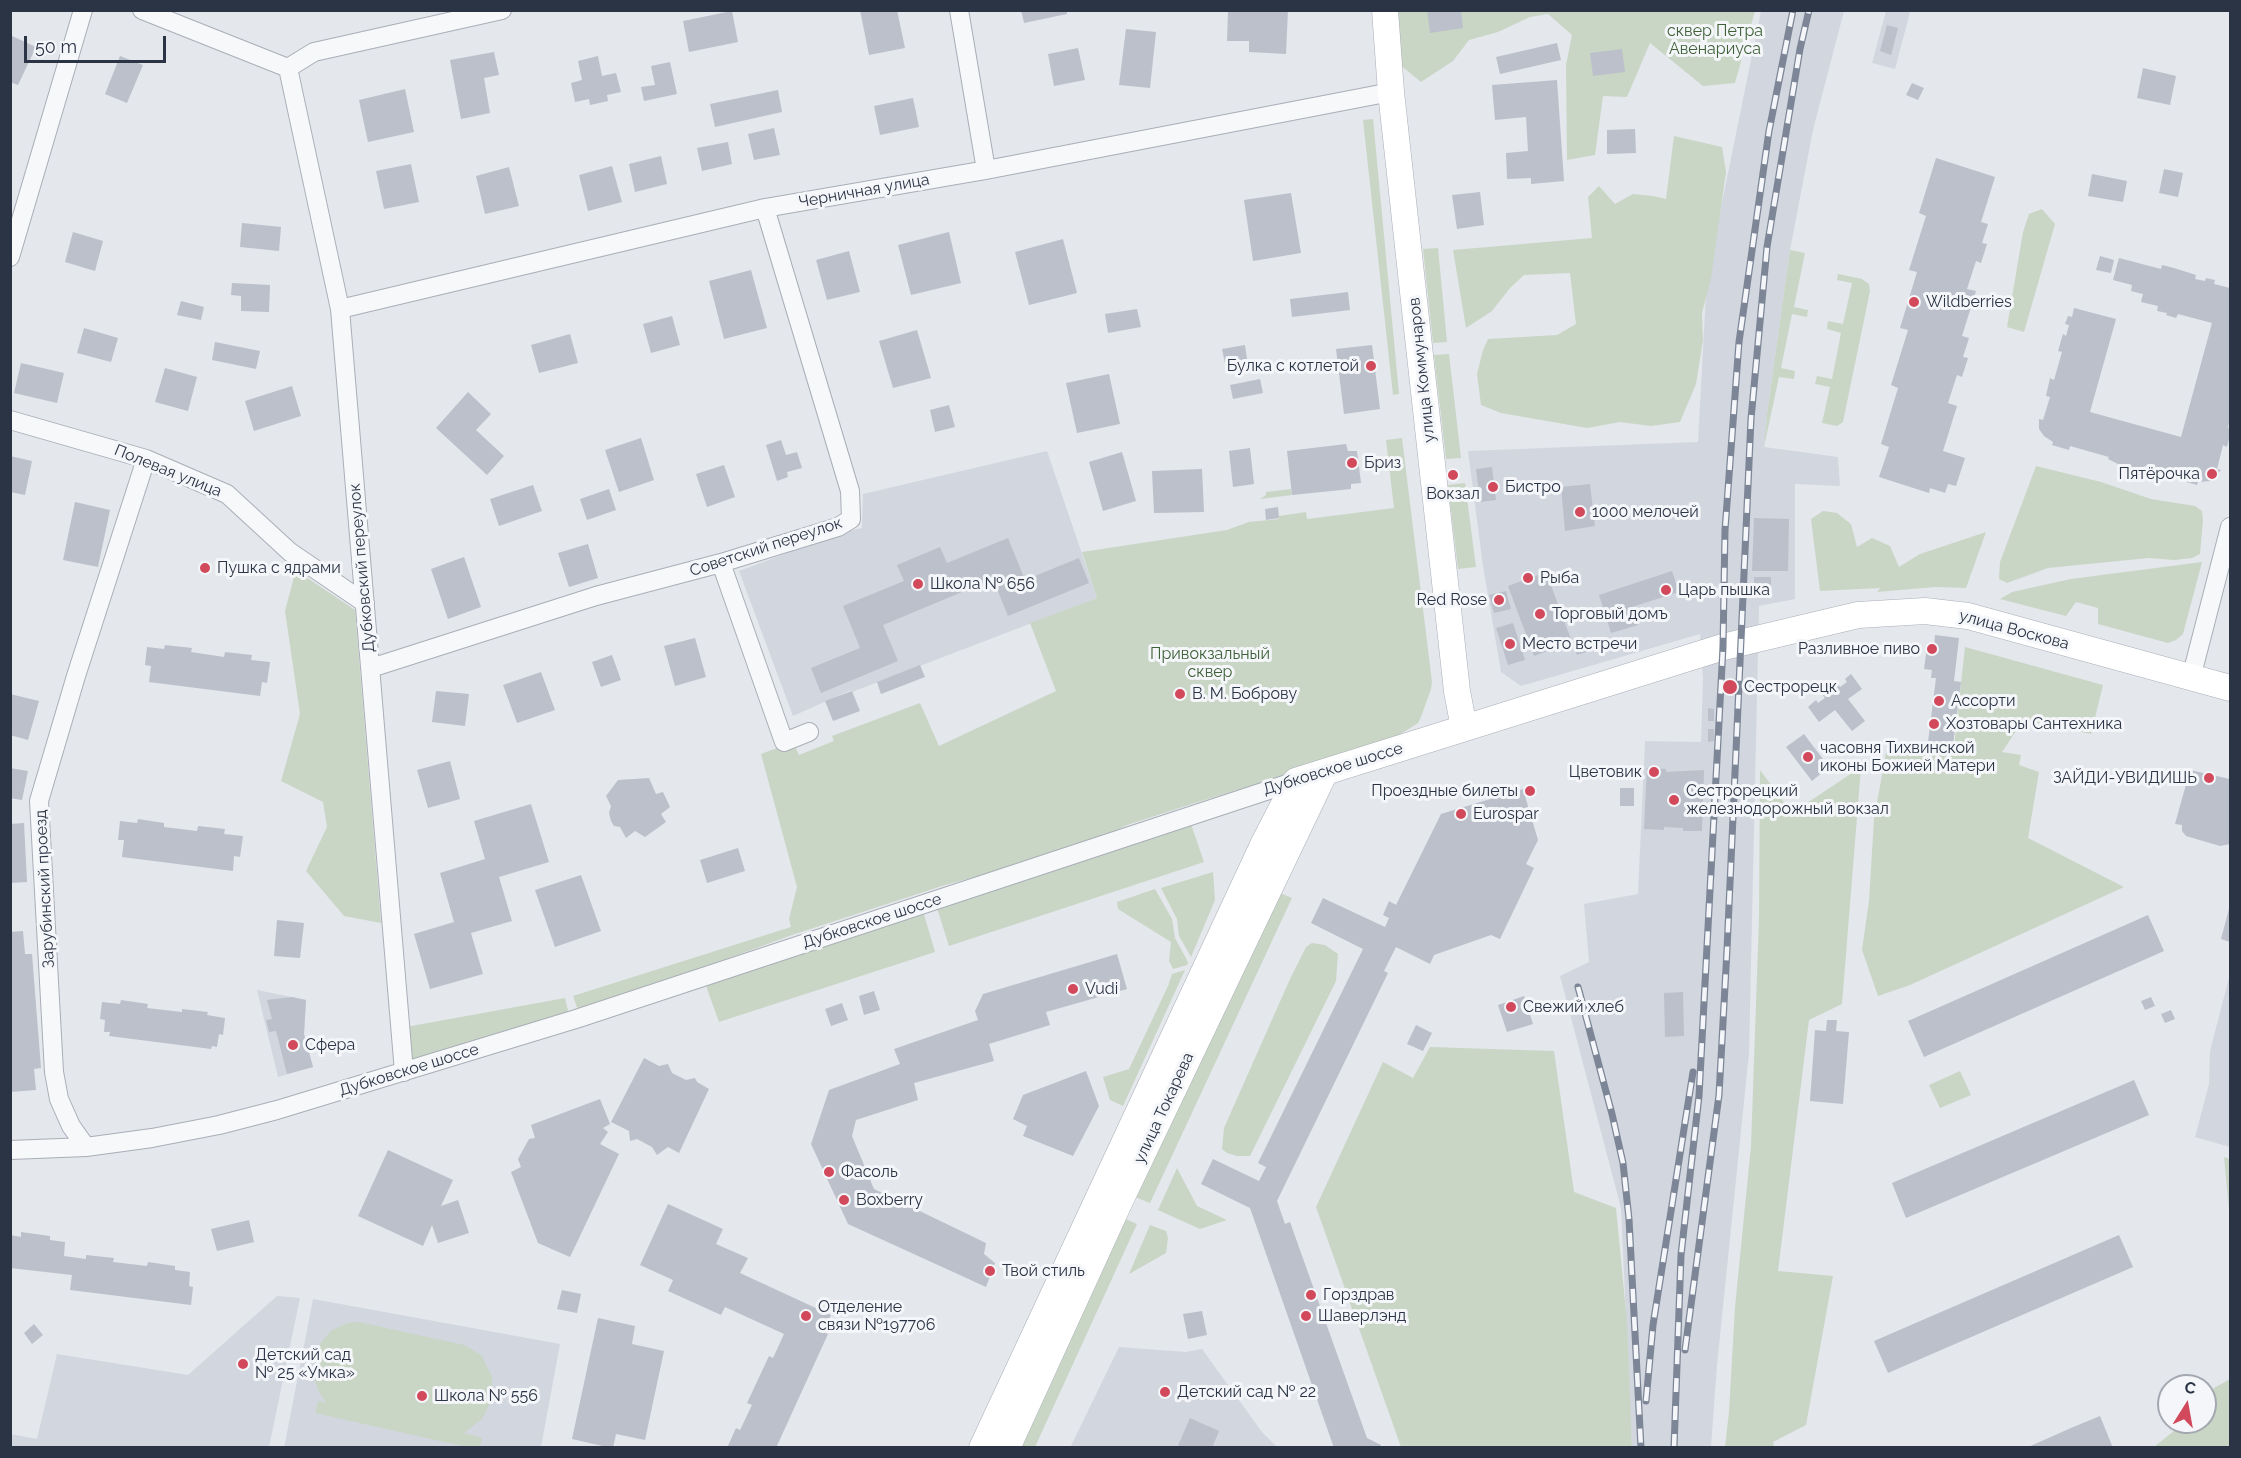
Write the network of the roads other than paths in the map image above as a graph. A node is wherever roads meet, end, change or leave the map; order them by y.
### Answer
1 (83, 10) edge
2 (142, 10) edge
3 (502, 10) edge
4 (959, 10) edge
5 (1385, 10) edge
6 (288, 68) junction
7 (1391, 92) junction
8 (986, 170) junction
9 (765, 208) junction
10 (10, 257) edge
11 (340, 309) junction
12 (10, 420) edge
13 (146, 459) junction
14 (2230, 527) edge
15 (721, 563) junction
16 (365, 603) junction
17 (1723, 647) joint
18 (371, 668) junction
19 (2191, 678) junction
20 (2230, 688) edge
21 (1464, 728) junction
22 (809, 732) dead end
23 (1325, 772) junction
24 (1296, 781) junction
25 (404, 1072) junction
26 (86, 1147) junction
27 (10, 1150) edge
28 (982, 1448) edge
29 (1007, 1448) edge

1 - 10 street
2 - 6 street
3 - 6 street
4 - 8 street
5 - 7 main road, улица Коммунаров
6 - 11 street, Дубковский переулок
7 - 8 street, Черничная улица
7 - 21 main road, улица Коммунаров
8 - 9 street, Черничная улица
9 - 11 street, Черничная улица
9 - 15 street, Советский переулок
11 - 16 street, Дубковский переулок
12 - 13 street, Полевая улица
13 - 16 street, Полевая улица
13 - 26 street, Зарубинский проезд
14 - 19 street
15 - 18 street, Советский переулок
15 - 22 street
16 - 18 street, Дубковский переулок
17 - 19 main road, улица Воскова
17 - 21 main road, Дубковское шоссе
18 - 25 street, Дубковский переулок
19 - 20 main road, улица Воскова
21 - 23 main road, Дубковское шоссе
23 - 24 main road, Дубковское шоссе
23 - 29 main road, улица Токарева
24 - 25 street, Дубковское шоссе
24 - 28 main road, улица Токарева
25 - 26 street, Дубковское шоссе
26 - 27 street, Дубковское шоссе

